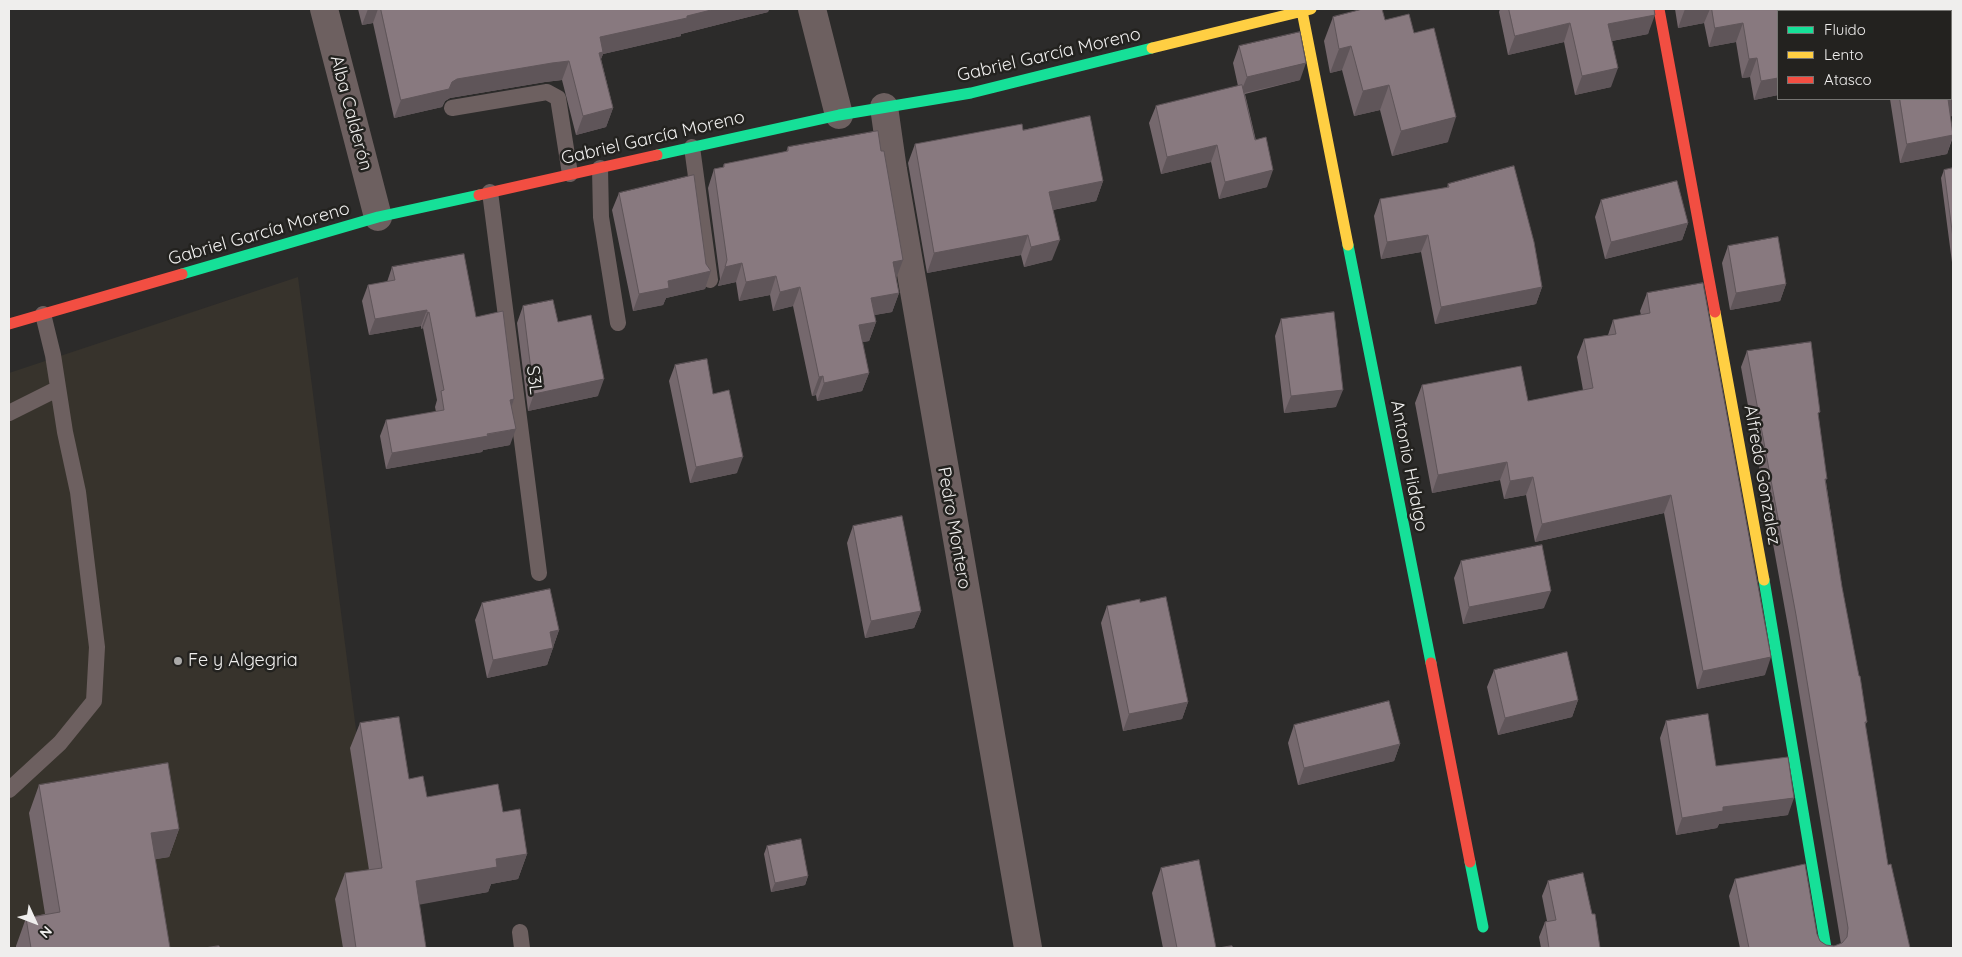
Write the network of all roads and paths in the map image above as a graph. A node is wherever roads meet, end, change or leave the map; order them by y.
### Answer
1 (324, 9) edge
2 (812, 9) edge
3 (1659, 9) edge
4 (1306, 10) edge
5 (1263, 15) edge
6 (884, 107) junction
7 (452, 108) dead end
8 (839, 115) junction
9 (692, 147) junction
10 (600, 168) junction
11 (570, 174) junction
12 (490, 192) junction
13 (378, 217) junction
14 (710, 280) edge
15 (44, 314) junction
16 (618, 323) dead end
17 (9, 324) edge
18 (57, 390) junction
19 (9, 413) edge
20 (539, 573) dead end
21 (9, 790) edge
22 (1483, 927) dead end
23 (520, 932) dead end
24 (522, 948) edge
25 (1028, 948) edge
26 (1826, 948) edge

1 - 13 street, Alba Calderón
2 - 8 street
3 - 26 street, Alfredo Gonzalez
4 - 5 street, Gabriel García Moreno
4 - 22 street, Antonio Hidalgo
5 - 6 street, Gabriel García Moreno
6 - 8 street, Gabriel García Moreno
6 - 25 street, Pedro Montero
7 - 11 lane
8 - 9 street, Gabriel García Moreno
9 - 10 street, Gabriel García Moreno
9 - 14 lane
10 - 11 street, Gabriel García Moreno
10 - 16 lane
11 - 12 street, Gabriel García Moreno
12 - 13 street, Gabriel García Moreno
12 - 20 lane, S3L
13 - 15 street, Gabriel García Moreno
15 - 17 street, Gabriel García Moreno
15 - 18 lane
18 - 19 lane
18 - 21 lane
23 - 24 lane

